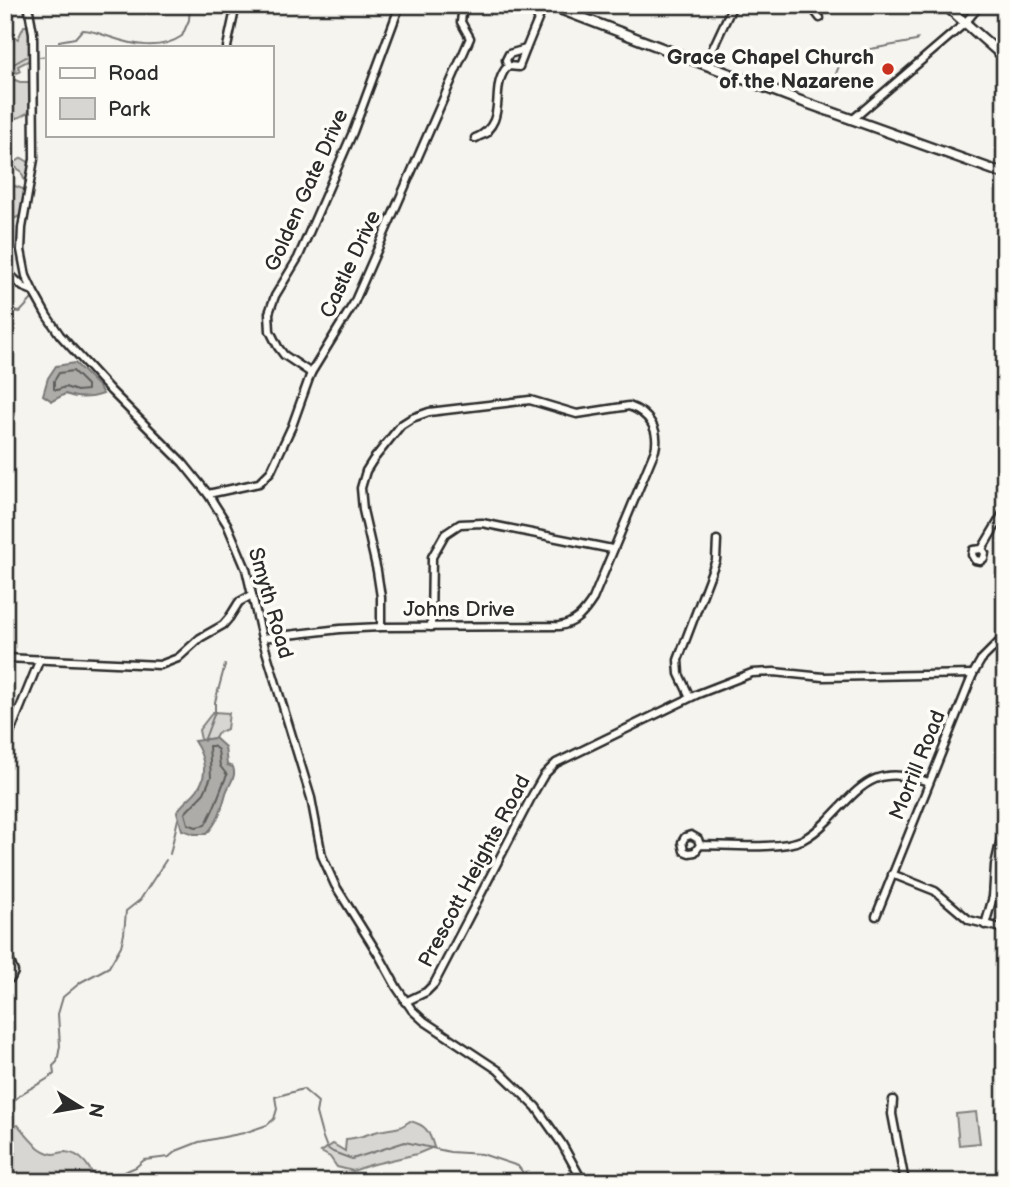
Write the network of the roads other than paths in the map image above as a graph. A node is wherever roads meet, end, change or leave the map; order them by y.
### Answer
1 (28, 5) edge
2 (236, 5) edge
3 (400, 5) edge
4 (463, 5) edge
5 (547, 5) edge
6 (733, 5) edge
7 (810, 5) edge
8 (945, 5) edge
9 (979, 5) edge
10 (564, 8) edge
11 (820, 18) dead end
12 (965, 23) junction
13 (227, 46) edge
14 (526, 49) junction
15 (1005, 58) edge
16 (705, 65) junction
17 (508, 66) junction
18 (852, 120) junction
19 (487, 133) dead end
20 (1005, 174) edge
21 (5, 270) edge
22 (33, 291) junction
23 (311, 373) junction
24 (208, 494) junction
25 (1005, 510) edge
26 (717, 540) dead end
27 (982, 548) dead end
28 (612, 549) junction
29 (252, 595) junction
30 (381, 627) junction
31 (431, 627) junction
32 (1005, 636) edge
33 (262, 638) junction
34 (5, 658) edge
35 (40, 659) junction
36 (973, 674) junction
37 (690, 697) junction
38 (5, 745) edge
39 (929, 782) junction
40 (1005, 821) edge
41 (700, 845) dead end
42 (892, 874) junction
43 (876, 916) dead end
44 (985, 925) junction
45 (1005, 929) edge
46 (5, 962) edge
47 (5, 980) edge
48 (405, 1002) junction
49 (893, 1100) dead end
50 (1005, 1180) edge
51 (583, 1182) edge
52 (905, 1182) edge
53 (999, 1182) edge

1 - 22 street, Smyth Road
2 - 13 street
3 - 23 street, Golden Gate Drive
4 - 23 street, Castle Drive
5 - 10 main road
5 - 14 street
6 - 16 street
7 - 11 street
8 - 12 main road
9 - 12 street
10 - 16 main road
12 - 15 main road
12 - 18 street
14 - 17 street
14 - 17 street
16 - 18 main road
17 - 19 street
18 - 20 main road
21 - 22 street
22 - 24 street, Smyth Road
23 - 24 street, Castle Drive
24 - 29 street, Smyth Road
25 - 27 street
26 - 37 street
28 - 30 street, Johns Drive
28 - 31 street, Johns Drive
28 - 31 street
29 - 33 street, Smyth Road
29 - 35 street
30 - 31 street, Johns Drive
30 - 33 street, Johns Drive
32 - 36 street, Morrill Road
33 - 48 street, Smyth Road
34 - 35 street
35 - 38 street
36 - 37 street, Prescott Heights Road
36 - 39 street, Morrill Road
37 - 48 street, Prescott Heights Road
39 - 41 street
39 - 42 street, Morrill Road
40 - 44 street
42 - 43 street, Morrill Road
42 - 44 street
44 - 45 street
46 - 47 street
48 - 51 street, Smyth Road
49 - 52 street
50 - 53 main road

